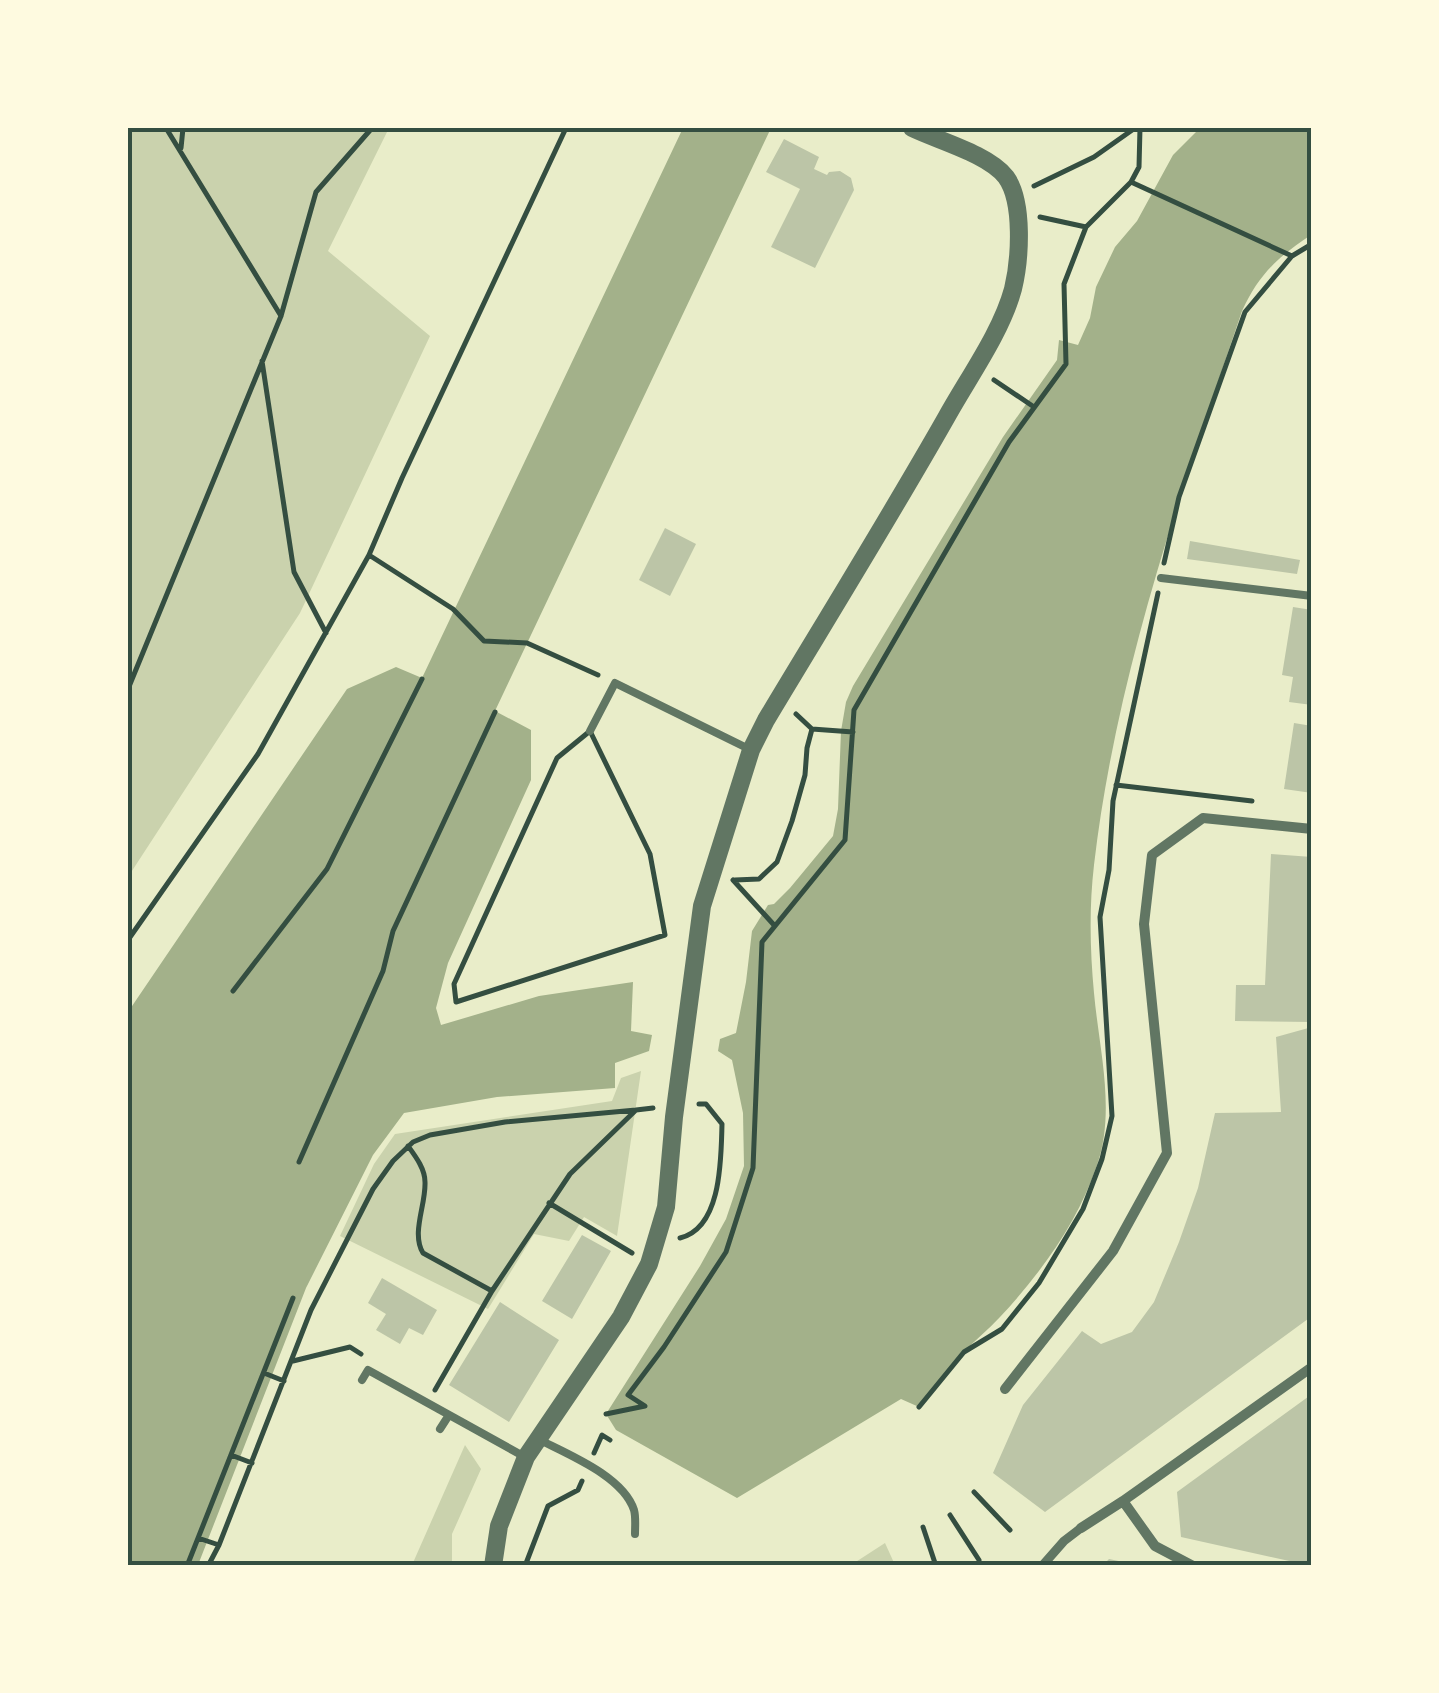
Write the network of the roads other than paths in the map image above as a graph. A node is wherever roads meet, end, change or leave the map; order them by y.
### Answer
1 (912, 128) edge
2 (1161, 578) road end
3 (1312, 596) edge
4 (590, 731) road end
5 (751, 750) junction
6 (1312, 829) edge
7 (1312, 1366) edge
8 (362, 1380) dead end
9 (1005, 1389) dead end
10 (449, 1415) junction
11 (440, 1429) dead end
12 (538, 1438) junction
13 (526, 1458) junction
14 (1124, 1501) junction
15 (1081, 1528) joint
16 (636, 1534) dead end
17 (493, 1566) edge
18 (1042, 1566) edge
19 (1193, 1566) edge

1 - 5 street
2 - 3 lane
4 - 5 lane
5 - 12 street
6 - 9 street
7 - 14 street
8 - 10 lane
10 - 11 lane
10 - 13 lane
12 - 13 street
12 - 16 lane
13 - 17 street
14 - 15 street
14 - 19 street
15 - 18 street

